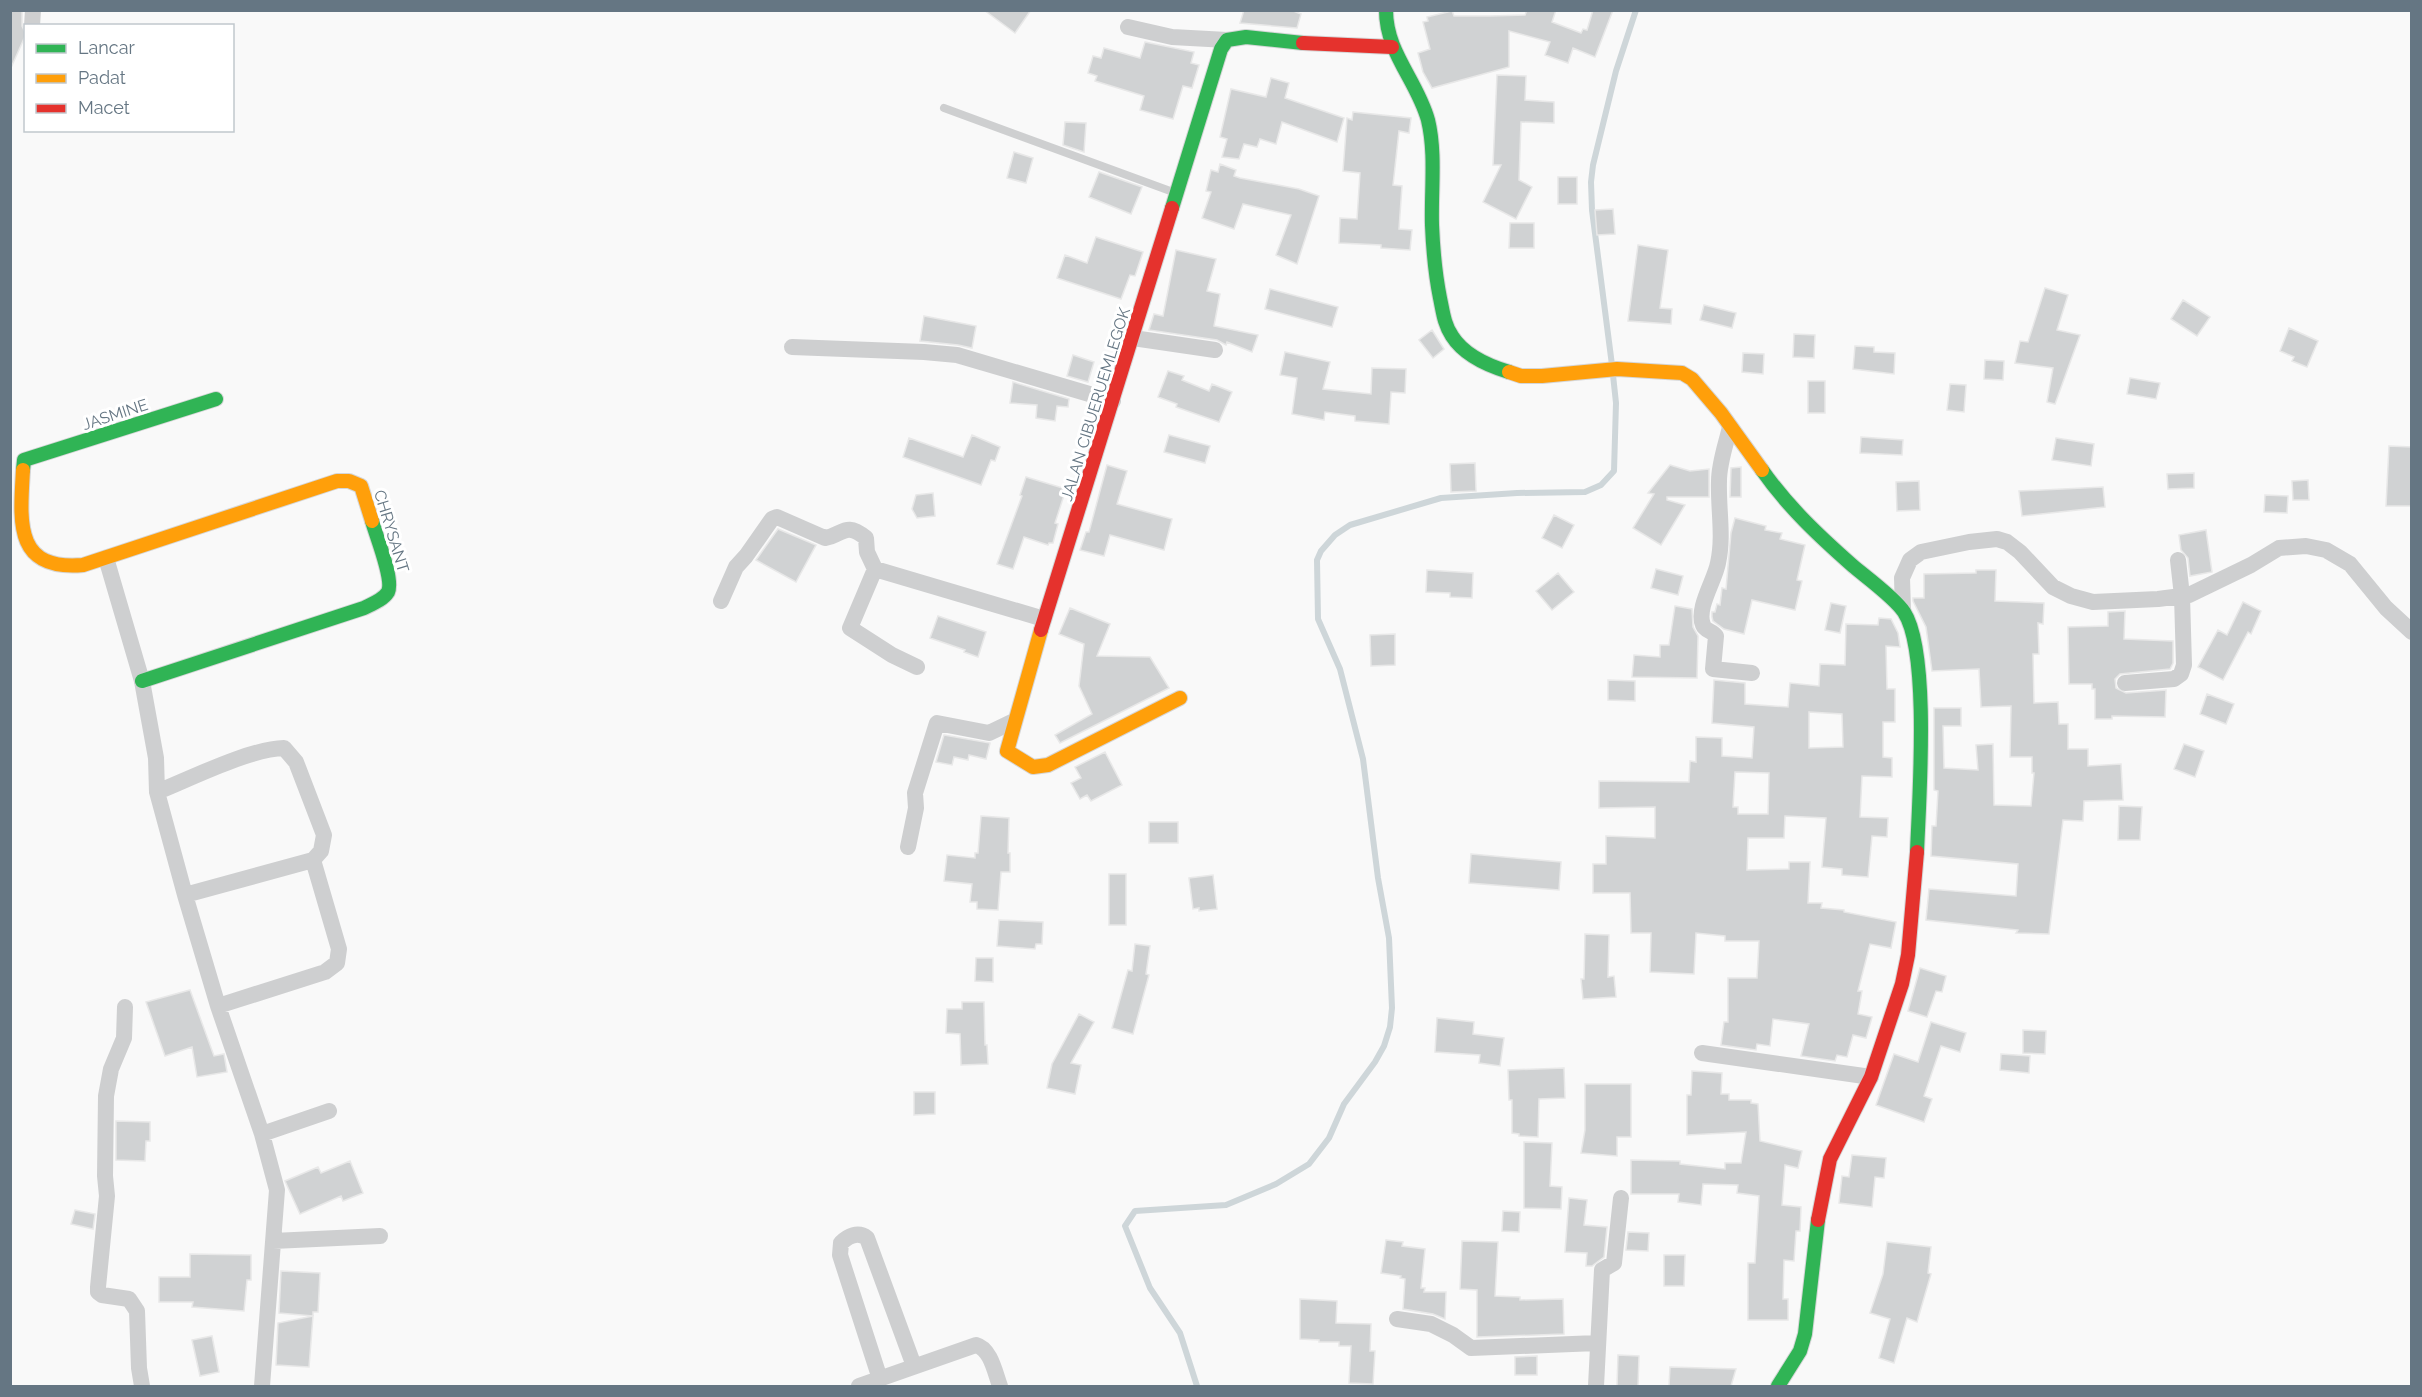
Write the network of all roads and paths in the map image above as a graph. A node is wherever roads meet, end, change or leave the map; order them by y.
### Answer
1 (1386, 10) edge
2 (1128, 27) dead end
3 (1227, 40) junction
4 (1392, 47) junction
5 (944, 108) dead end
6 (1177, 193) junction
7 (1133, 338) junction
8 (792, 347) dead end
9 (1215, 350) dead end
10 (216, 399) dead end
11 (1113, 401) junction
12 (1730, 427) junction
13 (106, 558) junction
14 (2178, 560) dead end
15 (875, 568) junction
16 (2182, 596) junction
17 (721, 601) dead end
18 (1902, 610) junction
19 (1044, 619) junction
20 (2412, 632) edge
21 (917, 666) dead end
22 (1752, 673) dead end
23 (142, 681) junction
24 (2126, 683) dead end
25 (1180, 698) dead end
26 (1014, 721) junction
27 (157, 792) junction
28 (908, 847) dead end
29 (313, 860) junction
30 (185, 895) junction
31 (218, 1005) junction
32 (125, 1007) dead end
33 (1702, 1053) dead end
34 (1870, 1077) junction
35 (329, 1110) dead end
36 (262, 1134) junction
37 (1621, 1198) dead end
38 (380, 1236) dead end
39 (273, 1241) junction
40 (1397, 1319) dead end
41 (1597, 1343) junction
42 (914, 1366) junction
43 (880, 1379) junction
44 (142, 1386) edge
45 (262, 1386) edge
46 (859, 1386) edge
47 (1000, 1386) edge
48 (1596, 1386) edge
49 (1778, 1386) edge

1 - 4 street
2 - 3 street
3 - 4 street
3 - 6 street, JALAN CIBUERUEMLEGOK
4 - 12 street
5 - 6 lane
6 - 7 street, JALAN CIBUERUEMLEGOK
7 - 9 street
7 - 11 street, JALAN CIBUERUEMLEGOK
8 - 11 street
10 - 13 street, JASMINE
11 - 19 street, JALAN CIBUERUEMLEGOK
12 - 18 street
12 - 22 street
13 - 23 street
13 - 23 street, CHRYSANT
14 - 16 street
15 - 17 street
15 - 19 street
15 - 21 street
16 - 18 street
16 - 20 street
16 - 24 street
18 - 34 street
19 - 26 street, JALAN CIBUERUEMLEGOK
23 - 27 street
25 - 26 street, JALAN CIBUERUEMLEGOK
26 - 28 street
27 - 29 street
27 - 30 street
29 - 30 street
29 - 31 street
30 - 31 street
31 - 36 street
32 - 44 street
33 - 34 street
34 - 49 street
35 - 36 street
36 - 39 street
37 - 41 street
38 - 39 street
39 - 45 street
40 - 41 street
41 - 48 street
42 - 43 street
42 - 43 street
42 - 47 street
43 - 46 street

